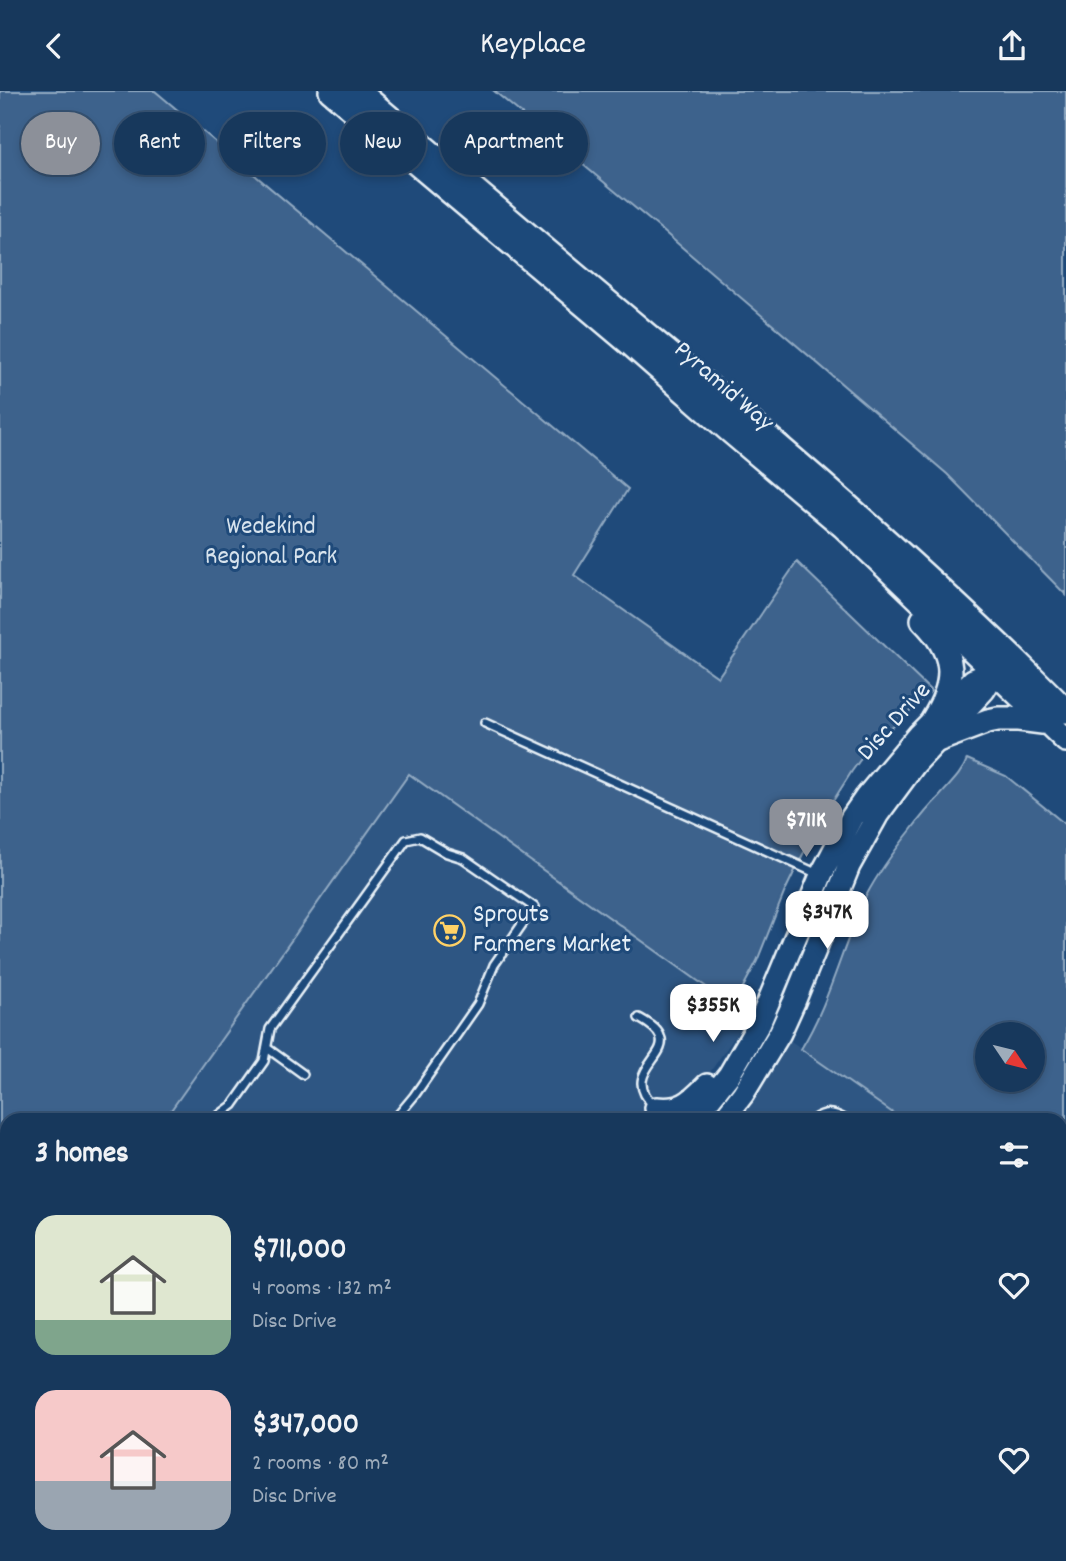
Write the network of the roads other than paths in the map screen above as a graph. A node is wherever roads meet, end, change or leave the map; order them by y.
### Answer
1 (331, 91) edge
2 (358, 91) edge
3 (843, 526) junction
4 (1002, 663) junction
5 (1058, 717) edge
6 (485, 723) dead end
7 (934, 730) junction
8 (1066, 740) edge
9 (822, 876) junction
10 (773, 995) junction
11 (639, 1018) dead end
12 (783, 1026) junction
13 (267, 1048) junction
14 (303, 1074) dead end
15 (222, 1113) edge
16 (400, 1113) edge
17 (660, 1113) edge
18 (667, 1113) edge
19 (698, 1113) edge
20 (728, 1113) edge

1 - 3 main road, Pyramid Way
2 - 4 main road, Pyramid Way
3 - 4 main road, Pyramid Way
3 - 7 main road
4 - 5 main road, Pyramid Way
4 - 7 main road, Disc Drive
5 - 7 main road
5 - 8 main road, Pyramid Way
6 - 9 lane
7 - 9 main road, Disc Drive
7 - 12 main road, Disc Drive
9 - 10 main road, Disc Drive
9 - 12 main road
10 - 18 main road
10 - 19 main road, Disc Drive
11 - 17 lane
12 - 20 main road, Disc Drive
13 - 14 lane
13 - 15 lane
13 - 16 lane

